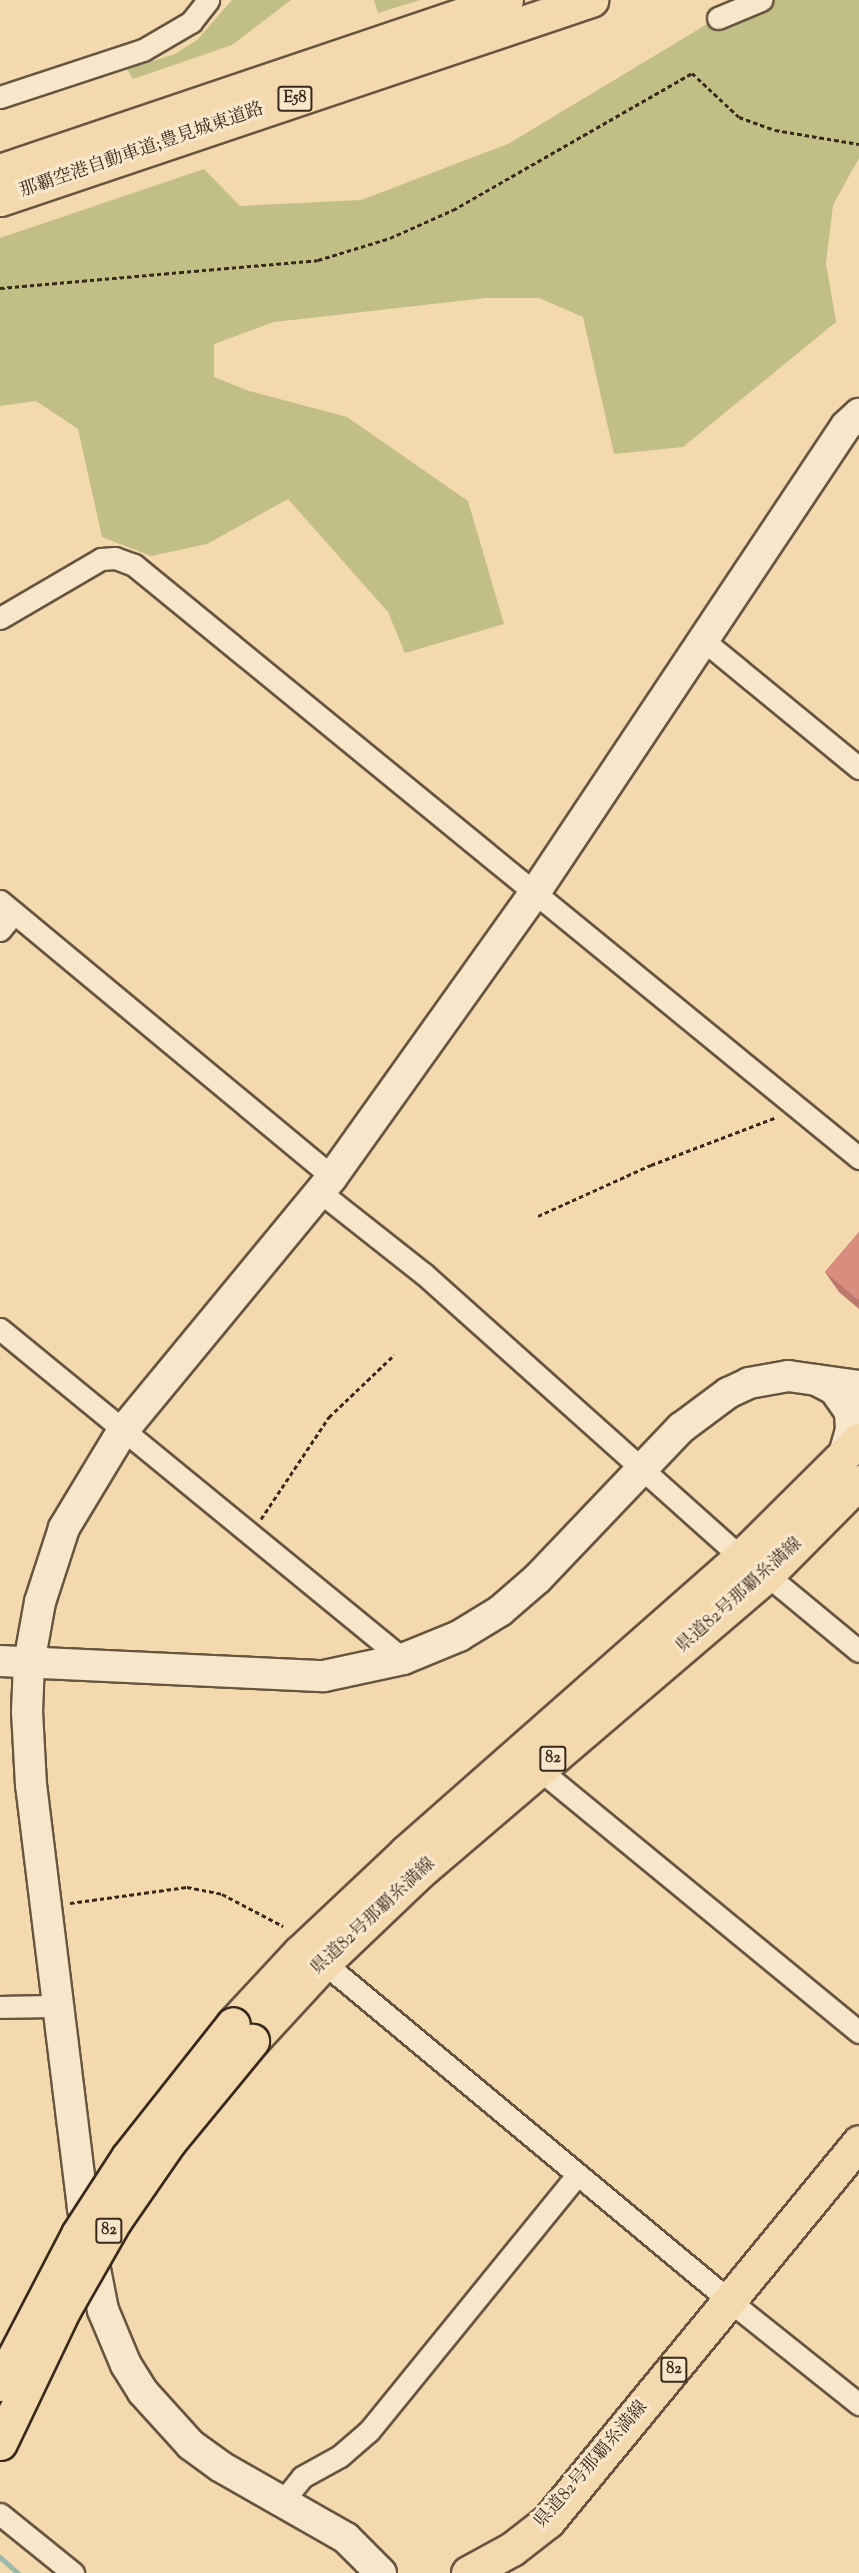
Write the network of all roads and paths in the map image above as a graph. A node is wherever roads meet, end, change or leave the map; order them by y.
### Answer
1 (208, 0) edge
2 (506, 0) edge
3 (591, 0) edge
4 (761, 0) edge
5 (718, 18) dead end
6 (0, 97) edge
7 (859, 144) edge
8 (0, 171) edge
9 (0, 199) edge
10 (0, 288) edge
11 (859, 414) edge
12 (0, 618) edge
13 (703, 640) junction
14 (859, 768) edge
15 (534, 894) junction
16 (7, 907) edge
17 (0, 930) edge
18 (798, 1109) junction
19 (859, 1158) edge
20 (326, 1184) junction
21 (538, 1216) dead end
22 (0, 1329) edge
23 (394, 1355) dead end
24 (809, 1377) junction
25 (859, 1386) edge
26 (122, 1432) junction
27 (854, 1459) edge
28 (638, 1469) junction
29 (252, 1533) junction
30 (754, 1566) junction
31 (859, 1651) edge
32 (403, 1659) junction
33 (15, 1662) edge
34 (540, 1770) junction
35 (45, 1906) junction
36 (283, 1926) dead end
37 (324, 1963) junction
38 (56, 2006) junction
39 (0, 2007) edge
40 (242, 2032) junction
41 (859, 2032) edge
42 (859, 2142) edge
43 (577, 2175) junction
44 (730, 2302) junction
45 (0, 2384) edge
46 (859, 2404) edge
47 (0, 2443) edge
48 (282, 2502) junction
49 (0, 2514) edge
50 (73, 2573) edge
51 (381, 2573) edge
52 (468, 2573) edge

1 - 6 street
2 - 8 main road, 那覇空港自動車道;豊見城東道路 / E58
3 - 9 main road, 那覇空港自動車道;豊見城東道路 / E58
4 - 5 street
7 - 10 path
11 - 13 street
12 - 15 street
13 - 14 street
13 - 15 street
15 - 18 street
15 - 20 street
16 - 17 street
16 - 20 street
18 - 19 street
18 - 21 path
20 - 26 street
20 - 28 street
22 - 26 street
23 - 29 path
24 - 25 street
24 - 27 street
24 - 28 street
26 - 29 street
26 - 33 street
27 - 30 main road, 県道82号那覇糸満線 / 82
28 - 30 street
28 - 32 street
29 - 32 street
30 - 31 street
30 - 34 main road, 県道82号那覇糸満線 / 82
30 - 40 main road, 県道82号那覇糸満線 / 82
32 - 33 street
33 - 35 street
34 - 37 main road, 県道82号那覇糸満線 / 82
34 - 41 street
35 - 36 path
35 - 38 street
37 - 40 main road, 県道82号那覇糸満線 / 82
37 - 43 street
38 - 39 street
38 - 48 street
40 - 45 main road, 県道82号那覇糸満線 / 82, bridge
40 - 47 main road, 県道82号那覇糸満線 / 82, bridge
42 - 44 main road, 県道82号那覇糸満線 / 82
43 - 44 street
43 - 48 street
44 - 46 street
44 - 52 main road, 県道82号那覇糸満線 / 82
48 - 51 street
49 - 50 street

